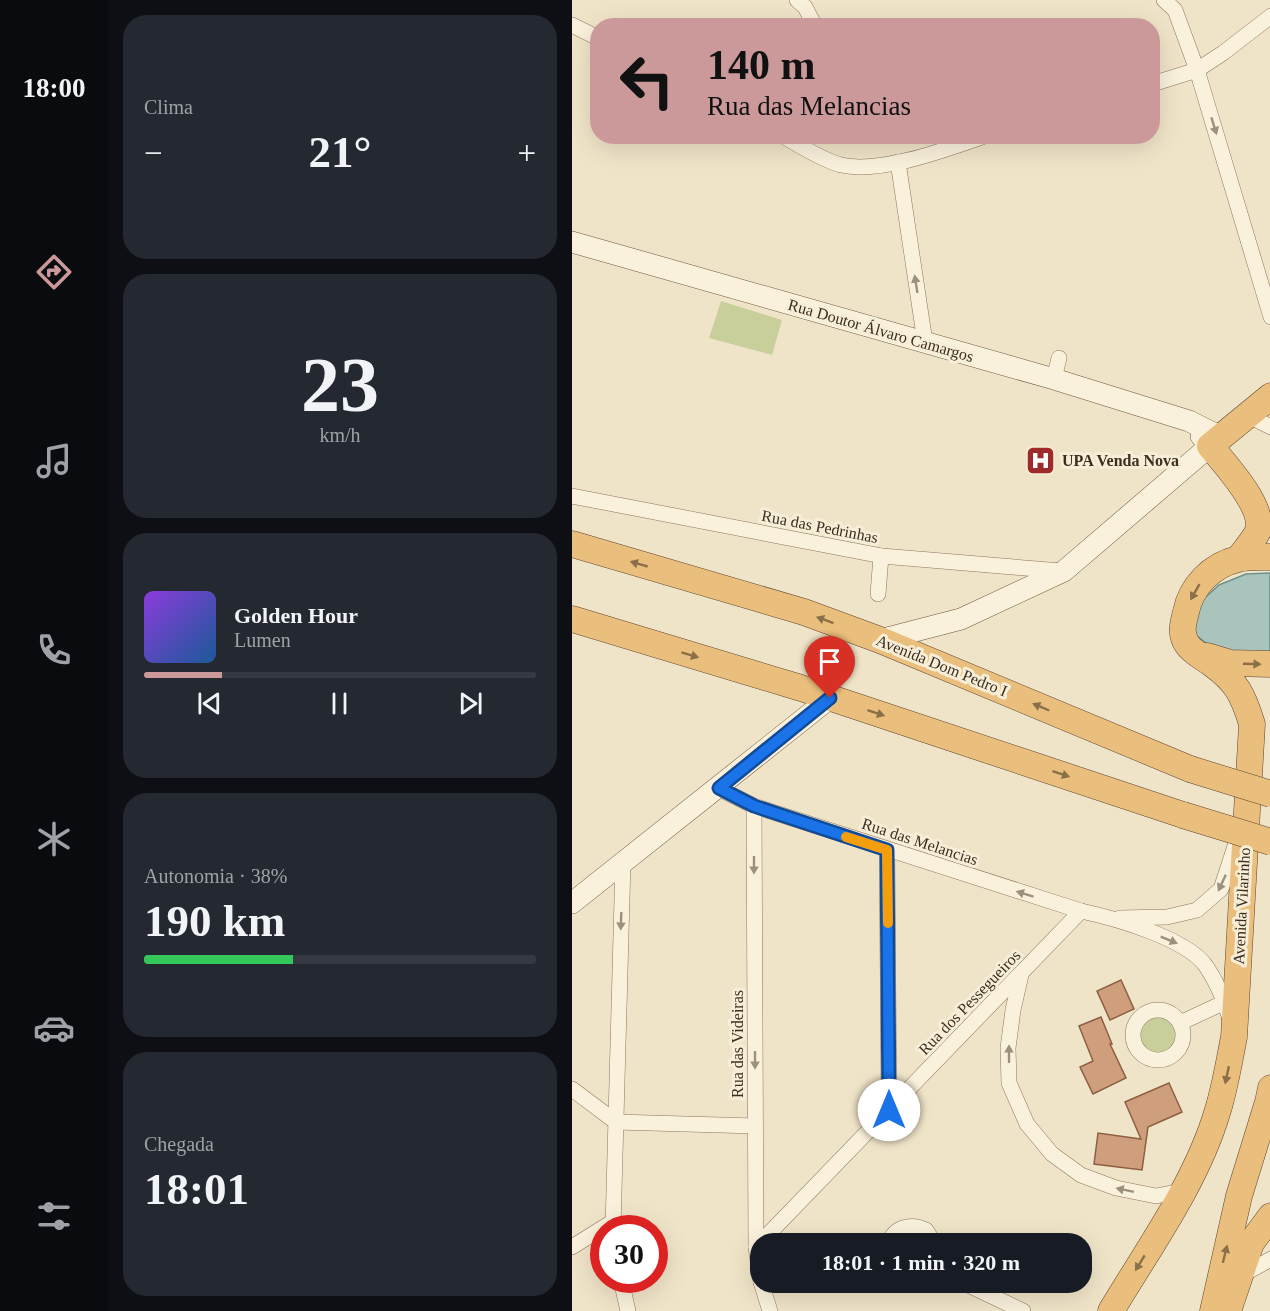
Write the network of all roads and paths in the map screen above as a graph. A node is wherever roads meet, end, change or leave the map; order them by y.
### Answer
1 (797, 0) edge
2 (1164, 0) edge
3 (1271, 16) edge
4 (811, 18) edge
5 (572, 25) edge
6 (590, 34) edge
7 (1197, 70) junction
8 (1160, 82) edge
9 (801, 144) edge
10 (958, 144) edge
11 (898, 162) junction
12 (572, 242) edge
13 (1271, 317) edge
14 (925, 342) junction
15 (1059, 358) dead end
16 (1054, 379) junction
17 (1271, 396) edge
18 (1247, 415) junction
19 (1271, 427) edge
20 (1216, 442) junction
21 (572, 496) edge
22 (1271, 514) edge
23 (572, 544) edge
24 (881, 556) junction
25 (1271, 557) edge
26 (1240, 558) junction
27 (1064, 571) junction
28 (878, 594) dead end
29 (572, 619) edge
30 (939, 625) junction
31 (880, 640) junction
32 (1193, 651) junction
33 (922, 657) junction
34 (1271, 664) edge
35 (817, 700) junction
36 (719, 788) junction
37 (1271, 794) edge
38 (754, 806) junction
39 (1246, 808) junction
40 (1271, 842) edge
41 (887, 850) junction
42 (623, 862) junction
43 (572, 903) edge
44 (1081, 911) junction
45 (1115, 918) junction
46 (1021, 974) junction
47 (1225, 1002) junction
48 (1180, 1023) dead end
49 (1234, 1037) junction
50 (1271, 1088) edge
51 (572, 1089) edge
52 (889, 1110) junction
53 (616, 1122) junction
54 (755, 1126) junction
55 (1162, 1206) junction
56 (613, 1215) edge
57 (1271, 1216) edge
58 (756, 1233) edge
59 (770, 1233) edge
60 (894, 1233) edge
61 (928, 1233) edge
62 (590, 1237) edge
63 (572, 1247) edge
64 (1271, 1259) edge
65 (1238, 1277) junction
66 (624, 1293) edge
67 (764, 1293) edge
68 (985, 1293) edge
69 (1220, 1308) edge
70 (628, 1311) edge
71 (770, 1311) edge
72 (1023, 1311) edge
73 (1111, 1311) edge

1 - 4 street
2 - 7 street
3 - 7 street
5 - 6 street
7 - 8 street
7 -> 13 street
9 - 11 street
10 - 11 street
14 -> 11 street
12 - 14 main road, Rua Doutor Álvaro Camargos
14 - 16 main road, Rua Doutor Álvaro Camargos
15 - 16 street
16 - 20 main road, Rua Doutor Álvaro Camargos
17 - 18 highway
18 - 19 street
18 - 20 highway
20 - 22 highway, Rua Doutor Álvaro Camargos
20 - 26 highway, Rua Doutor Álvaro Camargos
20 - 27 main road
21 - 24 street, Rua das Pedrinhas
31 -> 23 highway, Avenida Dom Pedro I
24 - 27 street, Rua das Pedrinhas
24 - 28 street
25 - 26 highway
26 -> 32 highway
27 - 30 main road
29 -> 35 highway
30 - 31 main road
30 - 33 main road
31 - 33 highway, Avenida Dom Pedro I
32 -> 34 highway
32 - 39 highway, Avenida Vilarinho
37 -> 33 highway, Avenida Dom Pedro I, bridge
35 - 36 main road
35 -> 40 highway, bridge
36 - 38 street, Rua das Melancias
36 - 42 main road
38 - 41 street, Rua das Melancias
38 -> 54 street, Rua das Videiras
39 -> 45 street, Rua das Melancias
39 - 49 highway, Avenida Vilarinho
44 -> 41 street, Rua das Melancias
41 - 52 street
42 - 43 main road
42 -> 53 street
44 - 45 street, Rua das Melancias
44 - 46 street, Rua dos Pessegueiros
45 -> 47 street, Rua das Melancias
46 - 52 street, Rua dos Pessegueiros
55 -> 46 street
47 - 48 street
47 - 49 street, Rua das Melancias
49 -> 55 highway, Avenida Vilarinho
69 -> 50 highway
51 - 53 street
52 - 59 street, Rua dos Pessegueiros
53 - 54 street
53 - 56 street
54 - 58 street, Rua das Videiras
55 -> 73 highway, Avenida Vilarinho
57 - 65 highway
60 - 61 street
62 - 63 street
64 - 65 street
65 - 69 highway
66 - 70 street
67 - 71 street, Rua das Videiras
68 - 72 street

